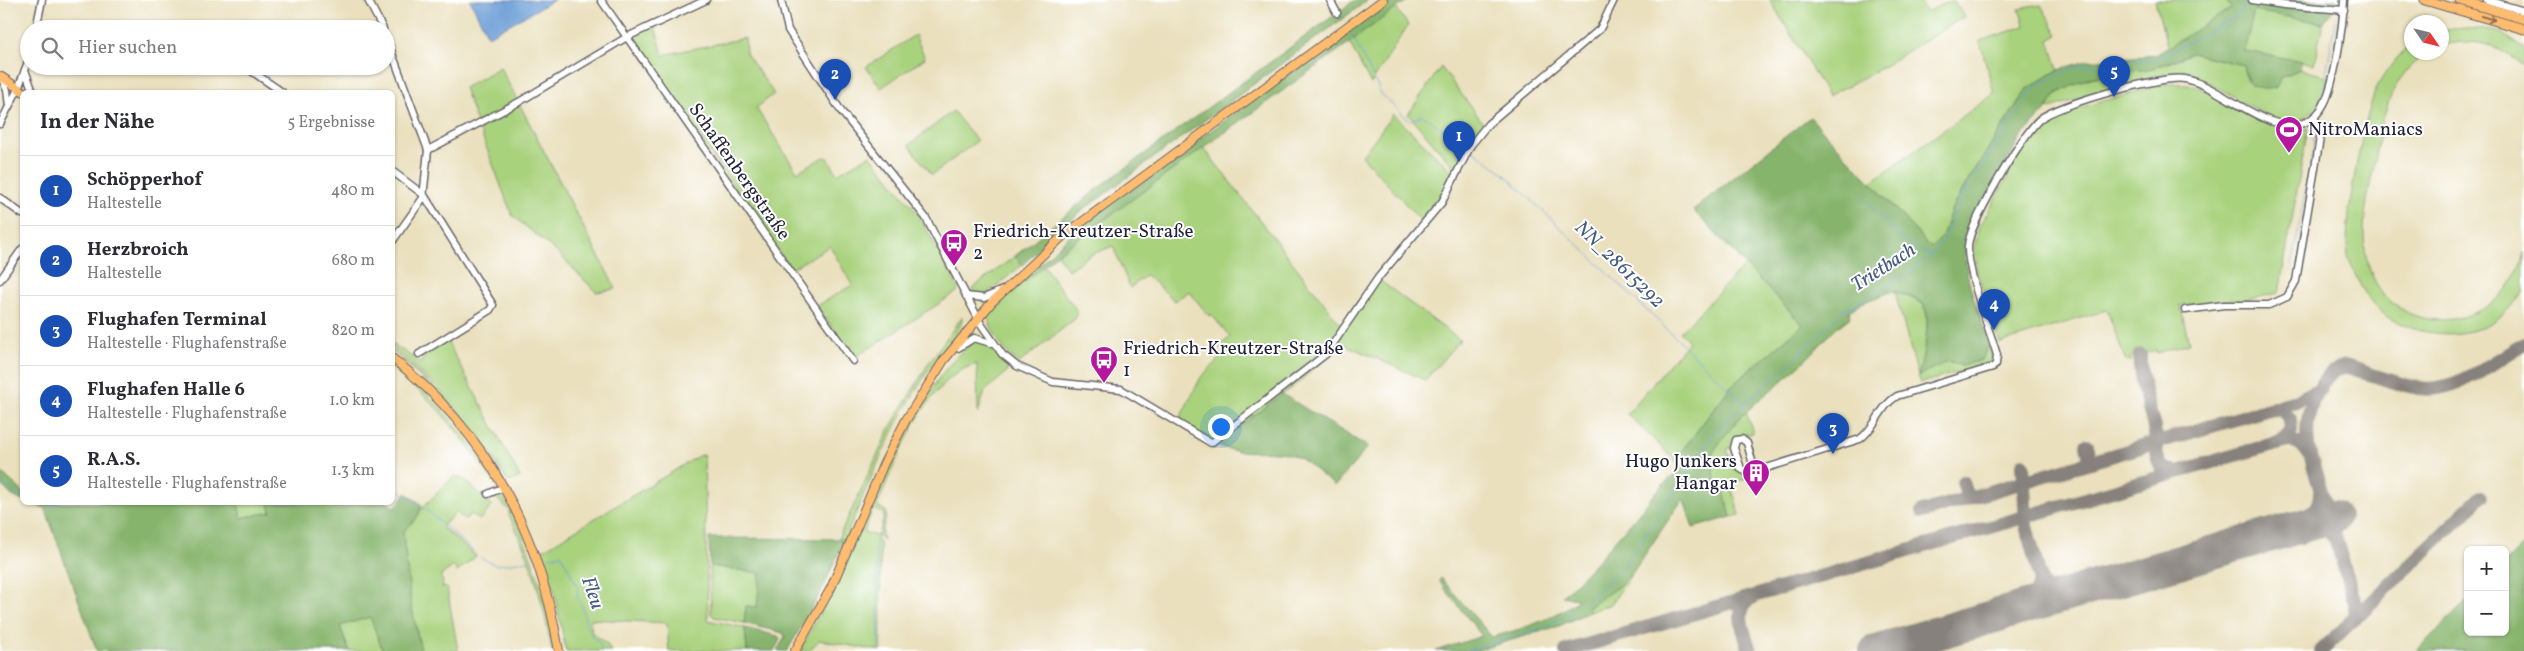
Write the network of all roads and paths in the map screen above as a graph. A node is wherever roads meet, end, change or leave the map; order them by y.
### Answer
1 (42, 0) edge
2 (368, 0) edge
3 (601, 0) edge
4 (706, 0) edge
5 (782, 0) edge
6 (1330, 0) edge
7 (1383, 0) edge
8 (1614, 0) edge
9 (2252, 0) edge
10 (2425, 0) edge
11 (2460, 0) edge
12 (2487, 0) edge
13 (2504, 2) edge
14 (2344, 4) edge
15 (2524, 11) edge
16 (1336, 13) dead end
17 (2524, 19) edge
18 (38, 20) edge
19 (378, 20) edge
20 (2524, 29) edge
21 (627, 37) junction
22 (395, 61) edge
23 (24, 75) edge
24 (27, 75) edge
25 (257, 75) edge
26 (0, 76) edge
27 (20, 90) edge
28 (21, 90) edge
29 (32, 90) edge
30 (279, 90) edge
31 (20, 92) edge
32 (9, 108) junction
33 (2314, 117) junction
34 (0, 124) edge
35 (428, 150) junction
36 (395, 173) edge
37 (424, 195) junction
38 (0, 198) edge
39 (20, 213) edge
40 (395, 238) edge
41 (20, 251) edge
42 (0, 280) edge
43 (1005, 289) junction
44 (966, 296) junction
45 (2185, 310) dead end
46 (978, 318) junction
47 (996, 346) junction
48 (420, 354) dead end
49 (395, 360) edge
50 (944, 360) junction
51 (852, 361) dead end
52 (1755, 471) junction
53 (504, 487) junction
54 (488, 494) dead end
55 (559, 651) edge
56 (795, 651) edge

1 - 18 street
2 - 19 street
3 - 21 street, Schaffenbergstraße
4 - 21 street
5 - 44 street
6 - 16 street
7 - 43 main road
8 - 47 street
9 - 14 street
10 -> 20 highway
11 - 17 highway
12 - 13 street
13 - 15 street
14 - 33 street
21 - 35 street
21 - 51 street, Schaffenbergstraße
22 - 35 street
23 - 28 street
24 - 29 street
25 - 30 street
26 - 27 main road
26 - 32 street
31 - 32 street
32 - 34 street
33 - 45 street
33 - 52 street
35 - 37 street
36 - 37 street
37 - 40 street
37 - 48 street
38 - 39 street
41 - 42 street
43 - 44 street
43 - 46 main road
44 - 46 street
46 - 47 street
46 - 50 main road
47 - 50 street
49 - 53 main road
50 - 56 main road
52 - 52 street
53 - 54 street
53 - 55 main road

